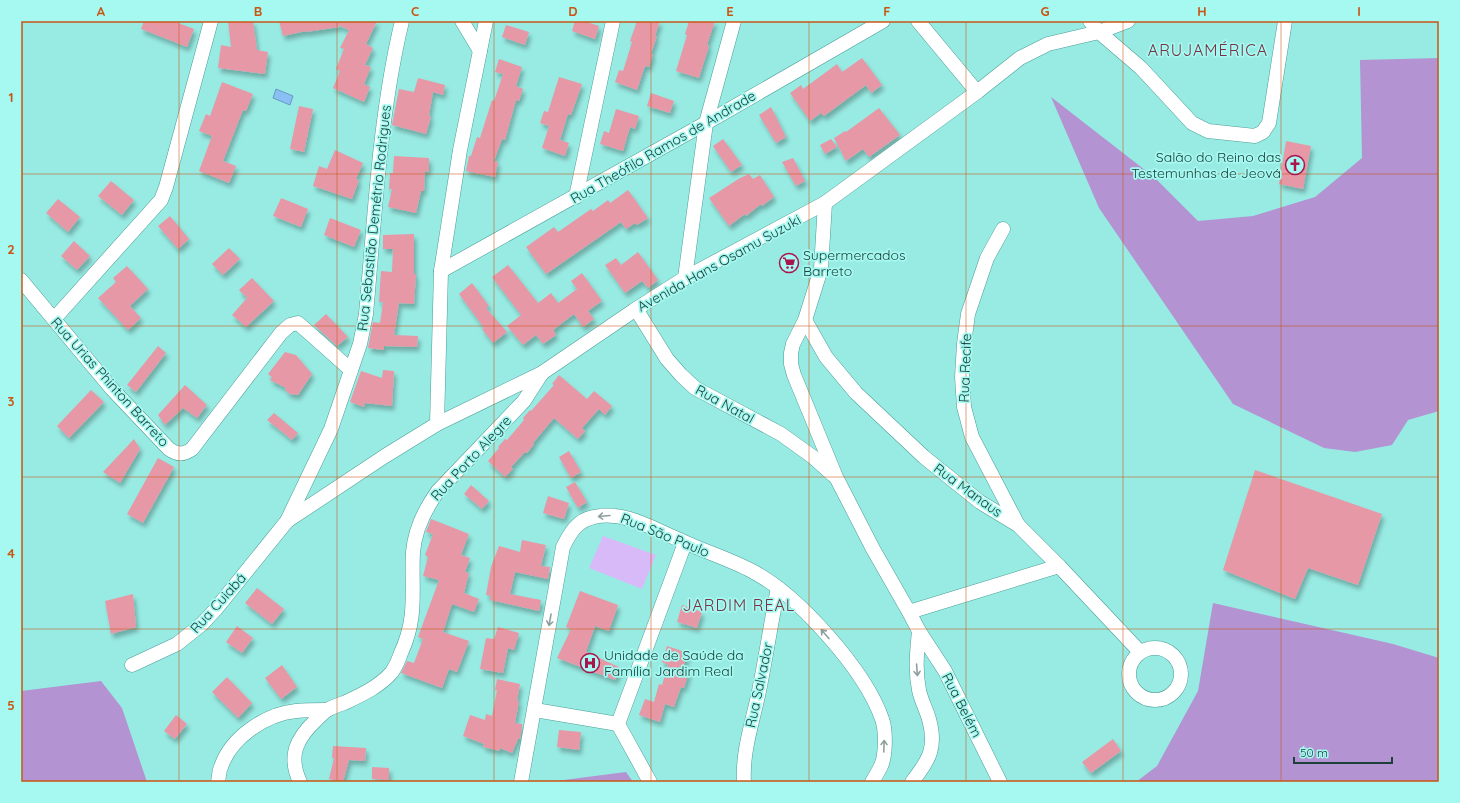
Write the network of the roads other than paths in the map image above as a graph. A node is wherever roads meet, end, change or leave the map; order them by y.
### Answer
1 (211, 21) edge
2 (402, 21) edge
3 (462, 21) edge
4 (486, 21) edge
5 (613, 21) edge
6 (734, 21) edge
7 (882, 21) edge
8 (918, 21) edge
9 (1090, 21) edge
10 (1128, 21) edge
11 (1284, 21) edge
12 (1099, 32) junction
13 (480, 51) junction
14 (977, 92) junction
15 (706, 123) junction
16 (576, 197) junction
17 (825, 203) junction
18 (1002, 229) dead end
19 (441, 271) junction
20 (685, 278) junction
21 (21, 280) edge
22 (636, 309) junction
23 (54, 319) junction
24 (805, 320) junction
25 (351, 370) junction
26 (542, 373) junction
27 (437, 424) junction
28 (836, 477) junction
29 (287, 521) junction
30 (1018, 526) junction
31 (685, 543) junction
32 (1059, 566) junction
33 (778, 588) junction
34 (909, 612) junction
35 (918, 631) junction
36 (1140, 652) dead end
37 (132, 665) dead end
38 (327, 710) junction
39 (535, 710) junction
40 (618, 724) junction
41 (218, 782) edge
42 (300, 782) edge
43 (521, 782) edge
44 (650, 782) edge
45 (744, 782) edge
46 (872, 782) edge
47 (912, 782) edge
48 (1000, 782) edge

1 - 23 street
2 - 25 street, Rua Sebastião Demétrio Rodrigues
3 - 13 street
4 - 13 street
5 - 16 street
6 - 15 street
7 - 15 street, Rua Theófilo Ramos de Andrade
8 - 14 street
9 - 12 street
10 - 12 street, Avenida Hans Osamu Suzuki
11 - 12 street
12 - 14 street, Avenida Hans Osamu Suzuki
13 - 19 street
14 - 17 street, Avenida Hans Osamu Suzuki
15 - 16 street, Rua Theófilo Ramos de Andrade
15 - 20 street
16 - 19 street, Rua Theófilo Ramos de Andrade
17 - 20 street, Avenida Hans Osamu Suzuki
17 - 24 street
18 - 30 street, Rua Recife
19 - 27 street
20 - 22 street, Avenida Hans Osamu Suzuki
21 - 23 street, Rua Urias Phinton Barreto
22 - 26 street, Avenida Hans Osamu Suzuki
22 - 28 street, Rua Natal
23 - 25 street, Rua Urias Phinton Barreto
24 - 28 street
24 - 30 street, Rua Manaus
25 - 29 street, Rua Sebastião Demétrio Rodrigues
26 - 27 street, Avenida Hans Osamu Suzuki
26 - 38 street, Rua Porto Alegre
27 - 29 street, Avenida Hans Osamu Suzuki
28 - 34 street
29 - 37 street, Rua Cuiabá
30 - 32 street, Rua Manaus
31 - 33 street, Rua São Paulo
31 -> 39 street, Rua São Paulo
31 - 40 street
32 - 34 street
32 - 36 street, Rua Manaus
33 - 45 street, Rua Salvador
46 -> 33 street, Rua São Paulo
34 - 35 street
35 -> 47 street
35 - 48 street, Rua Belém
38 - 41 street
38 - 42 street, Rua Porto Alegre
39 - 40 street
39 - 43 street, Rua São Paulo
40 - 44 street

